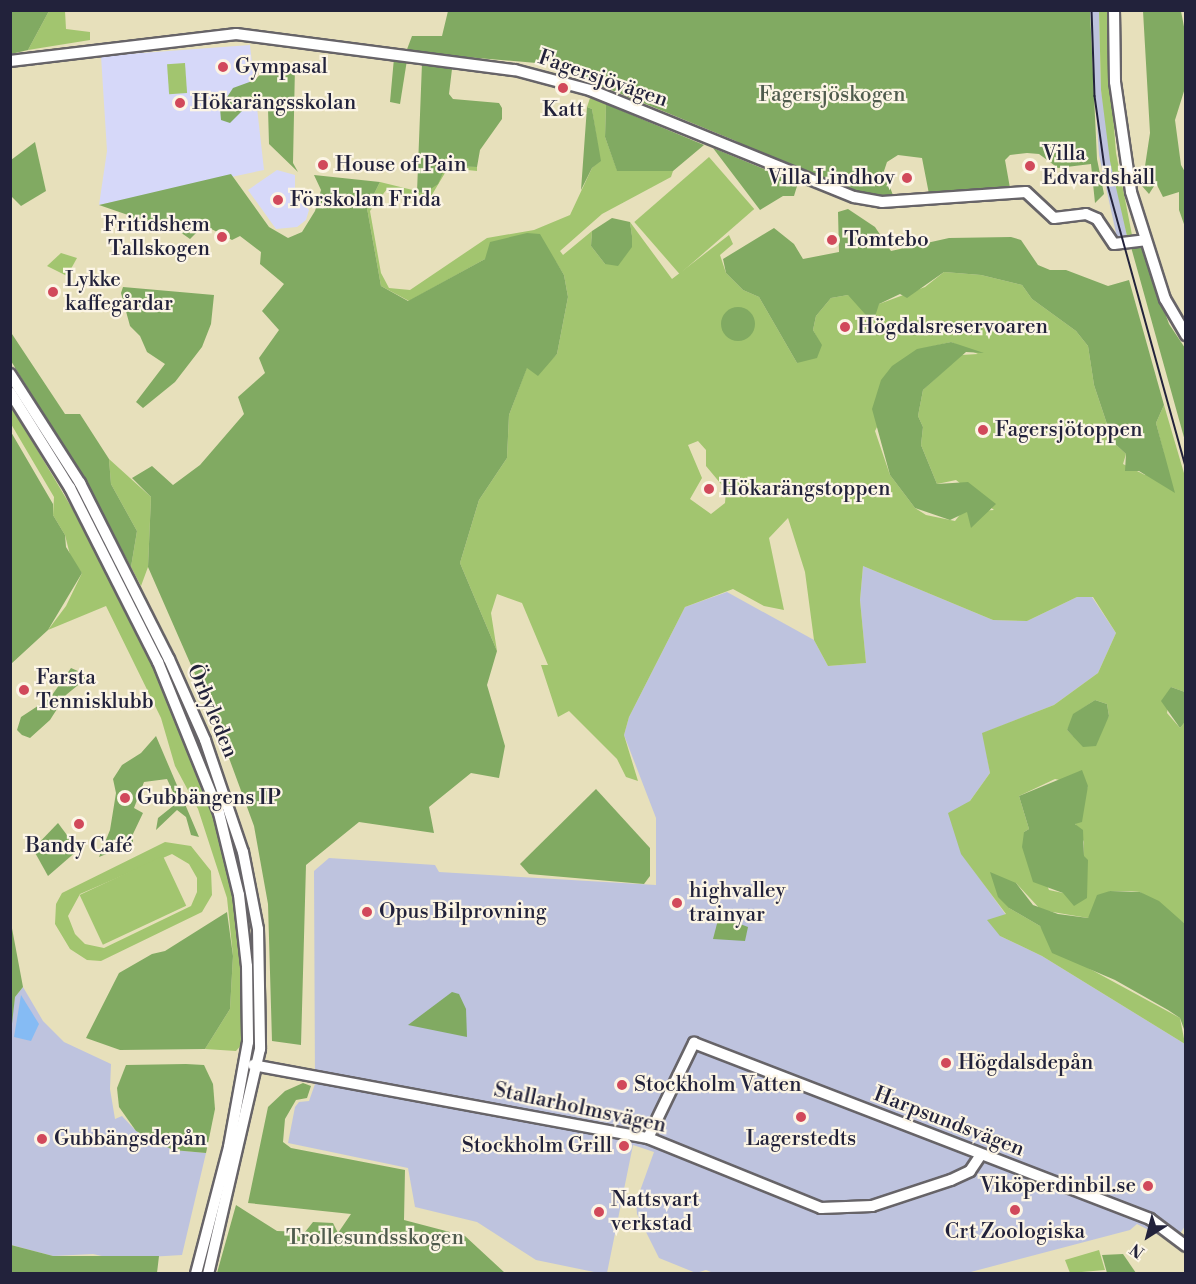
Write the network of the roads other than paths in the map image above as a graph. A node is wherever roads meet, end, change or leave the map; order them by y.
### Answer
1 (1114, 10) edge
2 (10, 61) edge
3 (1145, 240) junction
4 (1185, 335) edge
5 (10, 374) edge
6 (10, 392) edge
7 (245, 1064) junction
8 (258, 1066) junction
9 (648, 1138) junction
10 (980, 1156) junction
11 (1185, 1246) edge
12 (196, 1274) edge
13 (208, 1274) edge

1 - 3 street
2 - 3 street, Fagersjövägen
3 - 4 street
5 - 8 street, Örbyleden
6 - 7 street, Örbyleden
7 - 8 street, Stallarholmsvägen
7 - 12 street, Örbyleden
8 - 9 street, Stallarholmsvägen
8 - 13 street, Örbyleden
9 - 10 street, Stallarholmsvägen
9 - 10 street, Harpsundsvägen
10 - 11 street, Harpsundsvägen

